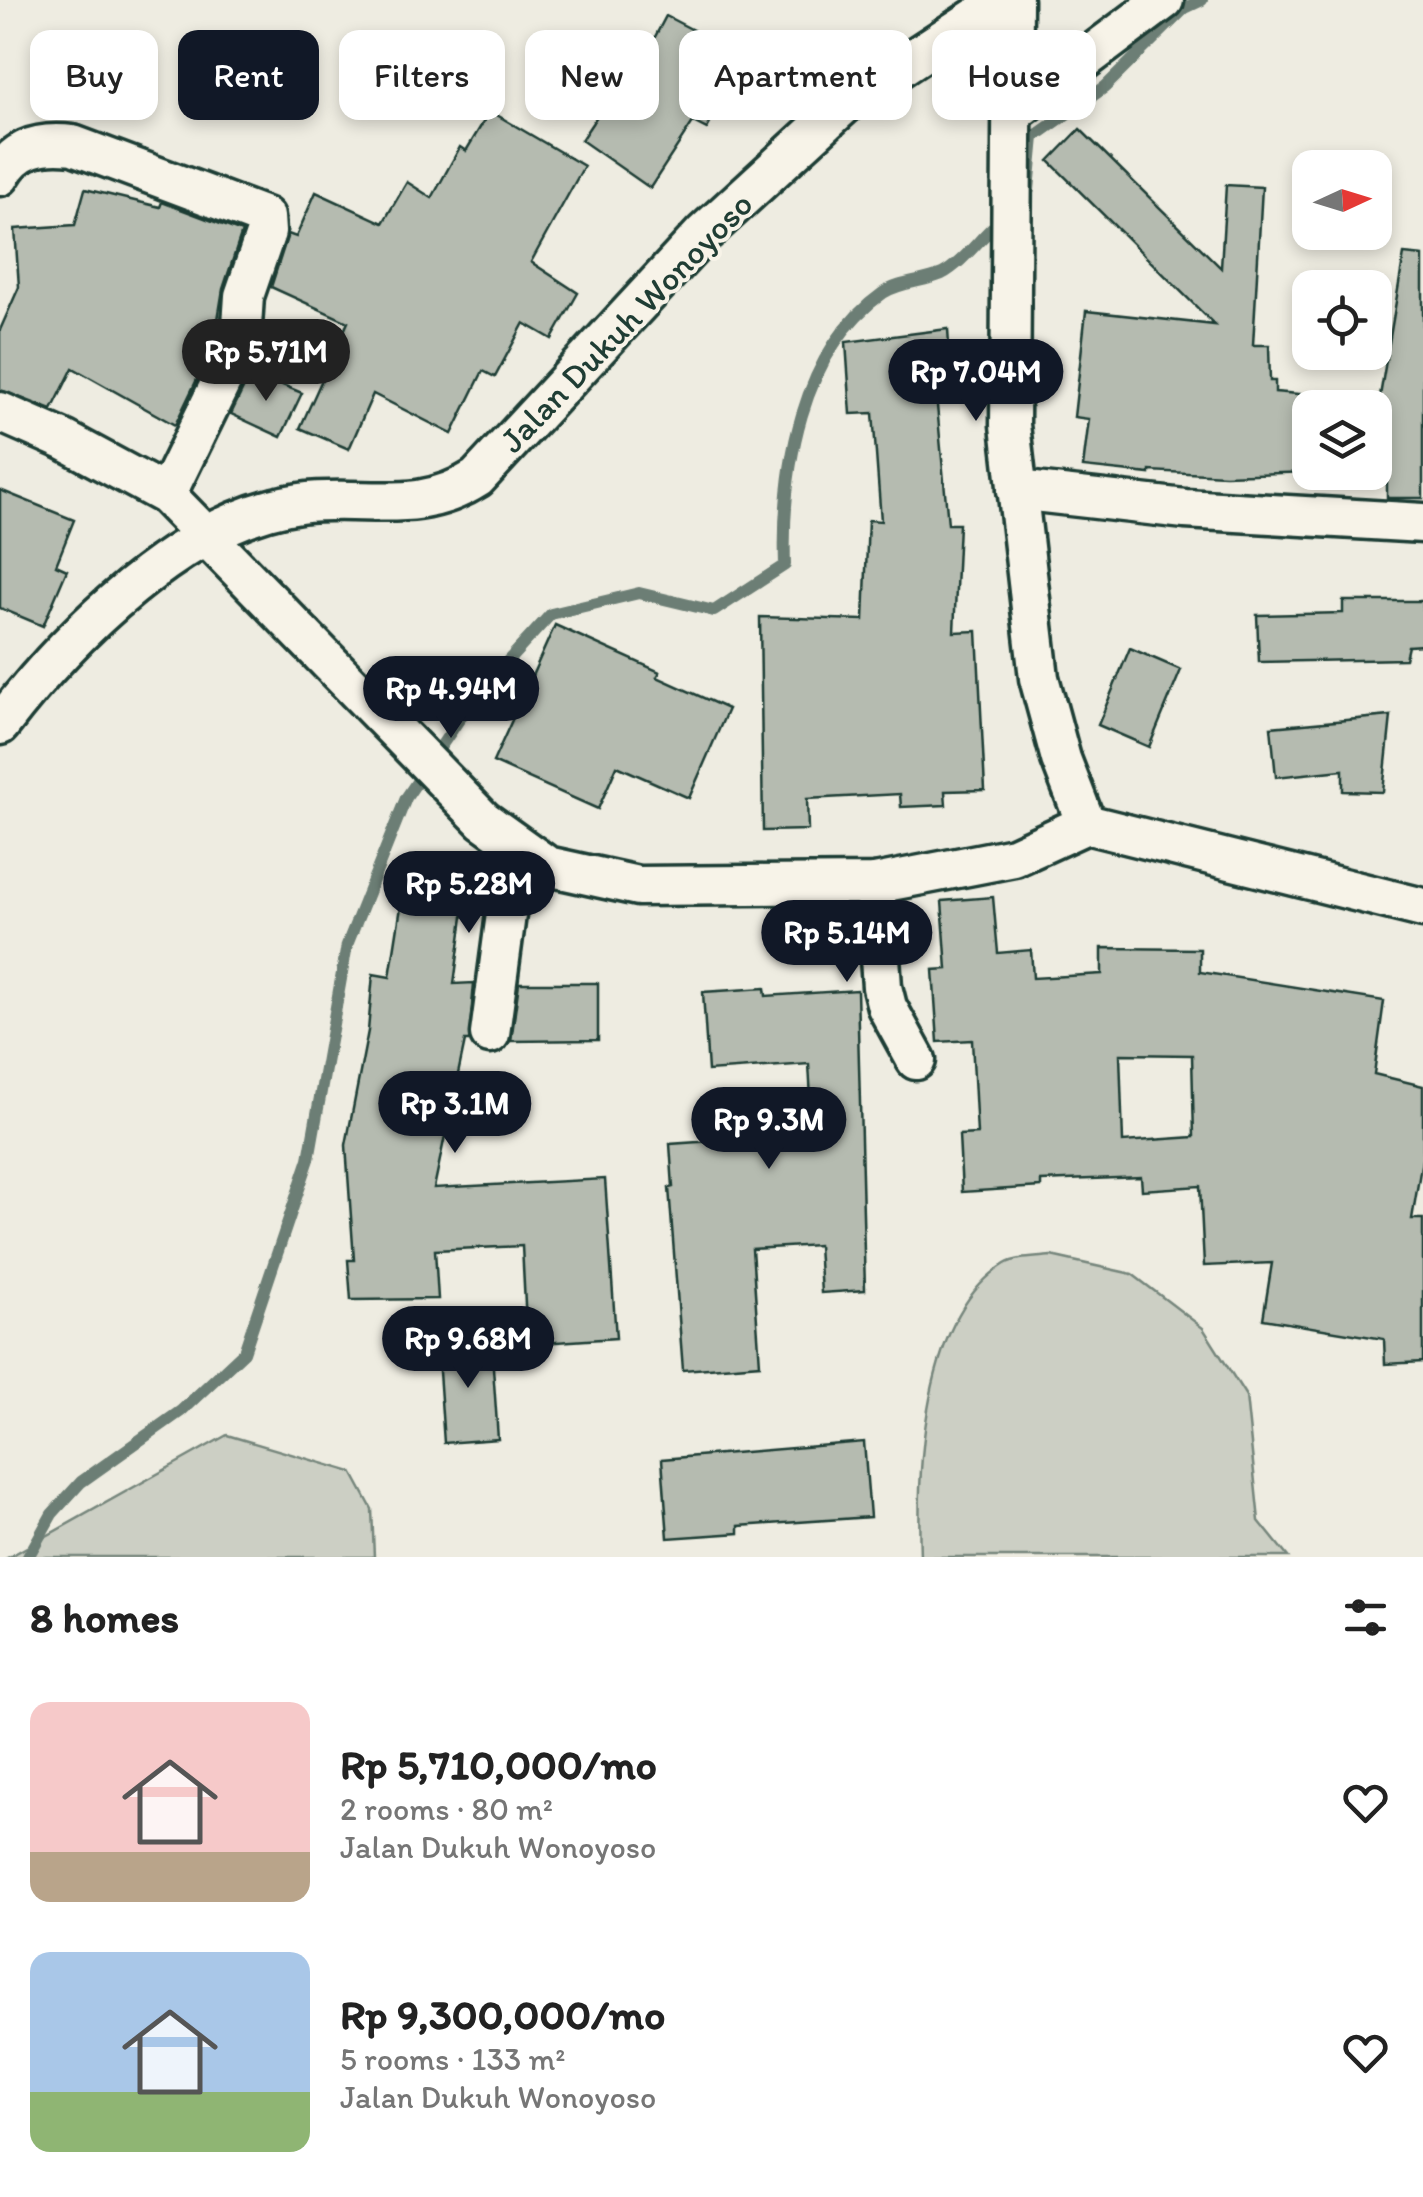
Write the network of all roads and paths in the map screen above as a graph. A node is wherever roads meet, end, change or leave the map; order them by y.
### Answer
1 (1002, 0) edge
2 (1013, 0) edge
3 (1164, 0) edge
4 (1013, 30) edge
5 (1096, 51) edge
6 (1013, 120) edge
7 (0, 176) edge
8 (0, 412) edge
9 (1017, 490) junction
10 (166, 495) junction
11 (1423, 523) edge
12 (206, 537) junction
13 (0, 726) edge
14 (1086, 824) junction
15 (515, 847) junction
16 (875, 884) junction
17 (1423, 908) edge
18 (490, 1034) dead end
19 (916, 1060) dead end

1 - 12 street, Jalan Dukuh Wonoyoso
2 - 4 street
3 - 5 street
6 - 9 street
7 - 10 street
8 - 10 street
9 - 11 street
9 - 14 street
10 - 12 street
12 - 13 street, Jalan Dukuh Wonoyoso
12 - 15 street
14 - 16 street
14 - 17 street
15 - 16 street
15 - 18 street
16 - 19 street

